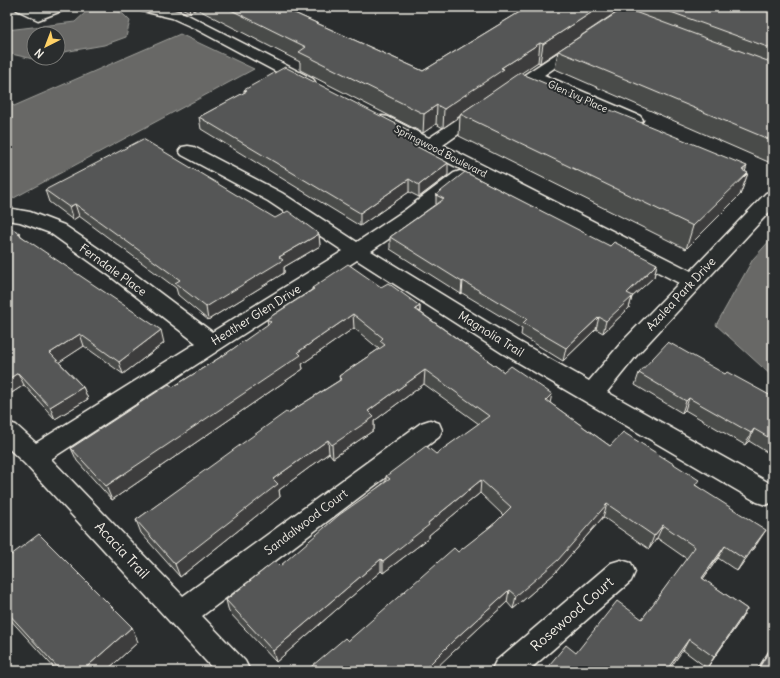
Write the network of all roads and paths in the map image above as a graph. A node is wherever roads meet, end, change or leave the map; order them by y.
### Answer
1 (22, 7) edge
2 (59, 7) edge
3 (143, 7) edge
4 (638, 7) edge
5 (532, 76) junction
6 (319, 88) edge
7 (367, 113) edge
8 (647, 126) edge
9 (430, 146) junction
10 (188, 151) dead end
11 (474, 167) junction
12 (773, 197) edge
13 (7, 214) edge
14 (357, 251) junction
15 (693, 281) junction
16 (211, 343) junction
17 (592, 394) junction
18 (430, 430) dead end
19 (7, 432) edge
20 (34, 457) junction
21 (766, 494) dead end
22 (621, 572) dead end
23 (182, 614) junction
24 (235, 671) edge
25 (506, 671) edge

1 - 2 street
3 - 6 street
4 - 5 street
5 - 8 street, Glen Ivy Place
5 - 9 street
7 - 9 street, Springwood Boulevard
9 - 11 street, Springwood Boulevard
10 - 14 street, Magnolia Trail
11 - 14 street, Heather Glen Drive
11 - 15 street, Springwood Boulevard
12 - 15 street, Azalea Park Drive
13 - 16 street, Ferndale Place
14 - 16 street, Heather Glen Drive
14 - 17 street, Magnolia Trail
15 - 17 street, Azalea Park Drive
16 - 20 street, Heather Glen Drive
17 - 21 street, Magnolia Trail
18 - 23 street, Sandalwood Court
19 - 20 street, Acacia Trail
20 - 23 street, Acacia Trail
22 - 25 street, Rosewood Court
23 - 24 street, Acacia Trail

